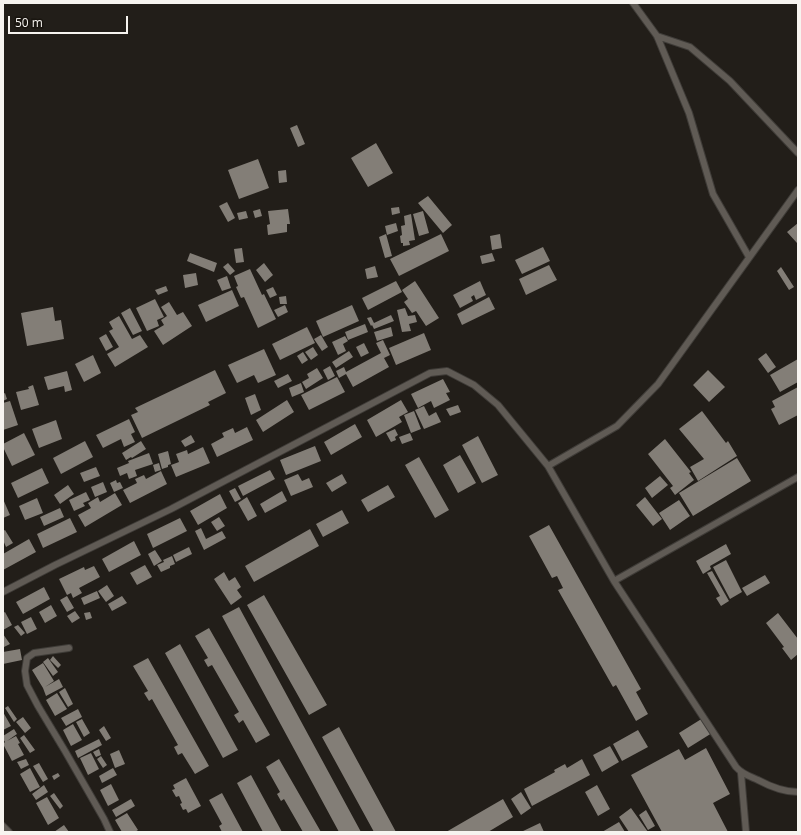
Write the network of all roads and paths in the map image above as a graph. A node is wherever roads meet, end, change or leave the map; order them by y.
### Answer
1 (633, 3) edge
2 (657, 36) junction
3 (798, 153) edge
4 (798, 190) edge
5 (749, 257) junction
6 (548, 466) junction
7 (798, 476) edge
8 (614, 581) junction
9 (3, 592) edge
10 (69, 648) dead end
11 (741, 773) junction
12 (798, 792) edge
13 (3, 826) edge
14 (9, 832) edge
15 (110, 832) edge
16 (746, 832) edge

1 - 2 lane
2 - 3 lane
2 - 5 lane
4 - 5 lane
5 - 6 lane
6 - 8 lane
6 - 9 lane
7 - 8 lane
8 - 11 lane
10 - 15 lane
11 - 12 lane
11 - 16 lane
13 - 14 lane

